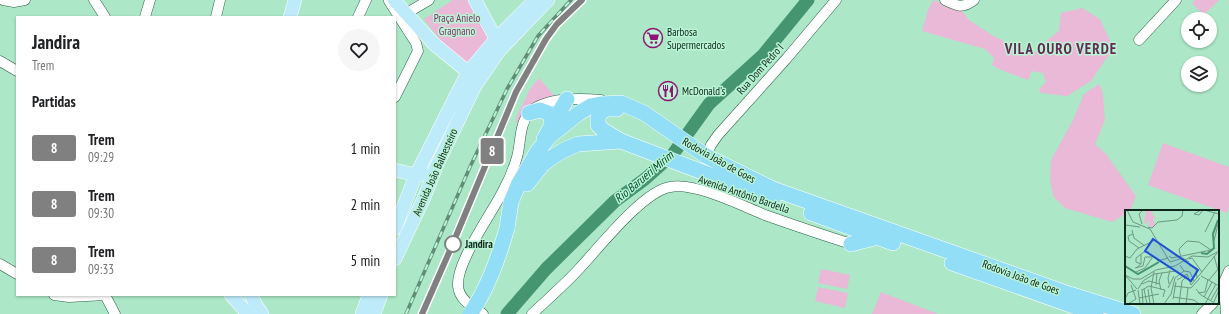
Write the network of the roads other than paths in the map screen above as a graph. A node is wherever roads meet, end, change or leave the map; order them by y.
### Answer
1 (5, 0) edge
2 (26, 0) edge
3 (94, 0) edge
4 (150, 0) edge
5 (220, 0) edge
6 (296, 0) edge
7 (366, 0) edge
8 (388, 0) edge
9 (394, 0) edge
10 (429, 0) edge
11 (475, 0) edge
12 (535, 0) edge
13 (548, 0) edge
14 (836, 0) edge
15 (945, 0) edge
16 (974, 0) edge
17 (1176, 0) edge
18 (407, 13) junction
19 (103, 16) edge
20 (145, 16) edge
21 (216, 16) edge
22 (290, 16) edge
23 (358, 16) edge
24 (496, 39) junction
25 (1139, 40) dead end
26 (0, 61) edge
27 (16, 70) edge
28 (468, 72) junction
29 (475, 86) junction
30 (396, 95) edge
31 (567, 99) junction
32 (628, 106) junction
33 (529, 113) junction
34 (552, 124) junction
35 (622, 141) junction
36 (537, 152) junction
37 (701, 152) junction
38 (687, 166) junction
39 (436, 167) junction
40 (396, 171) edge
41 (416, 175) junction
42 (410, 190) junction
43 (508, 222) junction
44 (396, 225) edge
45 (849, 238) junction
46 (396, 257) edge
47 (0, 264) edge
48 (1229, 271) edge
49 (16, 273) edge
50 (1224, 284) junction
51 (1219, 292) edge
52 (62, 296) edge
53 (87, 296) edge
54 (106, 296) edge
55 (231, 296) edge
56 (251, 296) edge
57 (369, 296) edge
58 (381, 296) edge
59 (1212, 304) edge
60 (1128, 312) edge
61 (115, 314) edge
62 (248, 314) edge
63 (262, 314) edge
64 (362, 314) edge
65 (374, 314) edge
66 (470, 314) edge
67 (483, 314) edge
68 (532, 314) edge
69 (1096, 314) edge
70 (1141, 314) edge
71 (1202, 314) edge
72 (1226, 314) edge

1 - 2 street
3 - 19 street
4 - 20 street
5 - 21 street
6 - 22 main road
7 - 23 street
8 - 30 street
9 - 18 main road
10 - 18 street
11 - 24 main road
12 - 24 main road, Avenida João Balhesteiro
13 - 29 main road, Avenida João Balhesteiro
14 - 37 street, Rua Dom Pedro I
15 - 16 street
17 - 25 street
18 - 28 main road
24 - 28 main road, Avenida João Balhesteiro
26 - 27 street
28 - 29 main road
28 - 41 main road, Avenida João Balhesteiro
29 - 39 main road, Avenida João Balhesteiro
31 - 32 street
31 - 33 street
31 - 34 highway
32 - 35 highway
32 - 36 highway
32 - 37 highway, Rodovia João de Goes
33 - 34 highway
33 - 67 street
34 - 36 highway
35 - 38 highway, Rodovia João de Goes
35 - 43 highway
36 - 43 highway
37 - 38 highway
37 - 60 highway, Rodovia João de Goes
38 - 45 highway, Rodovia João de Goes
39 - 41 main road
39 - 46 main road, Avenida João Balhesteiro
40 - 41 main road
40 - 42 main road
41 - 42 main road, Avenida João Balhesteiro
42 - 44 main road, Avenida João Balhesteiro
43 - 66 highway, bridge
45 - 68 street, Avenida Antônio Bardella
45 - 69 highway, Rodovia João de Goes
47 - 49 street
48 - 50 street
50 - 51 street
50 - 72 street
52 - 53 street
54 - 61 street
55 - 62 main road
56 - 63 main road
57 - 64 main road
58 - 65 main road
59 - 71 street
60 - 70 highway, Rodovia João de Goes

